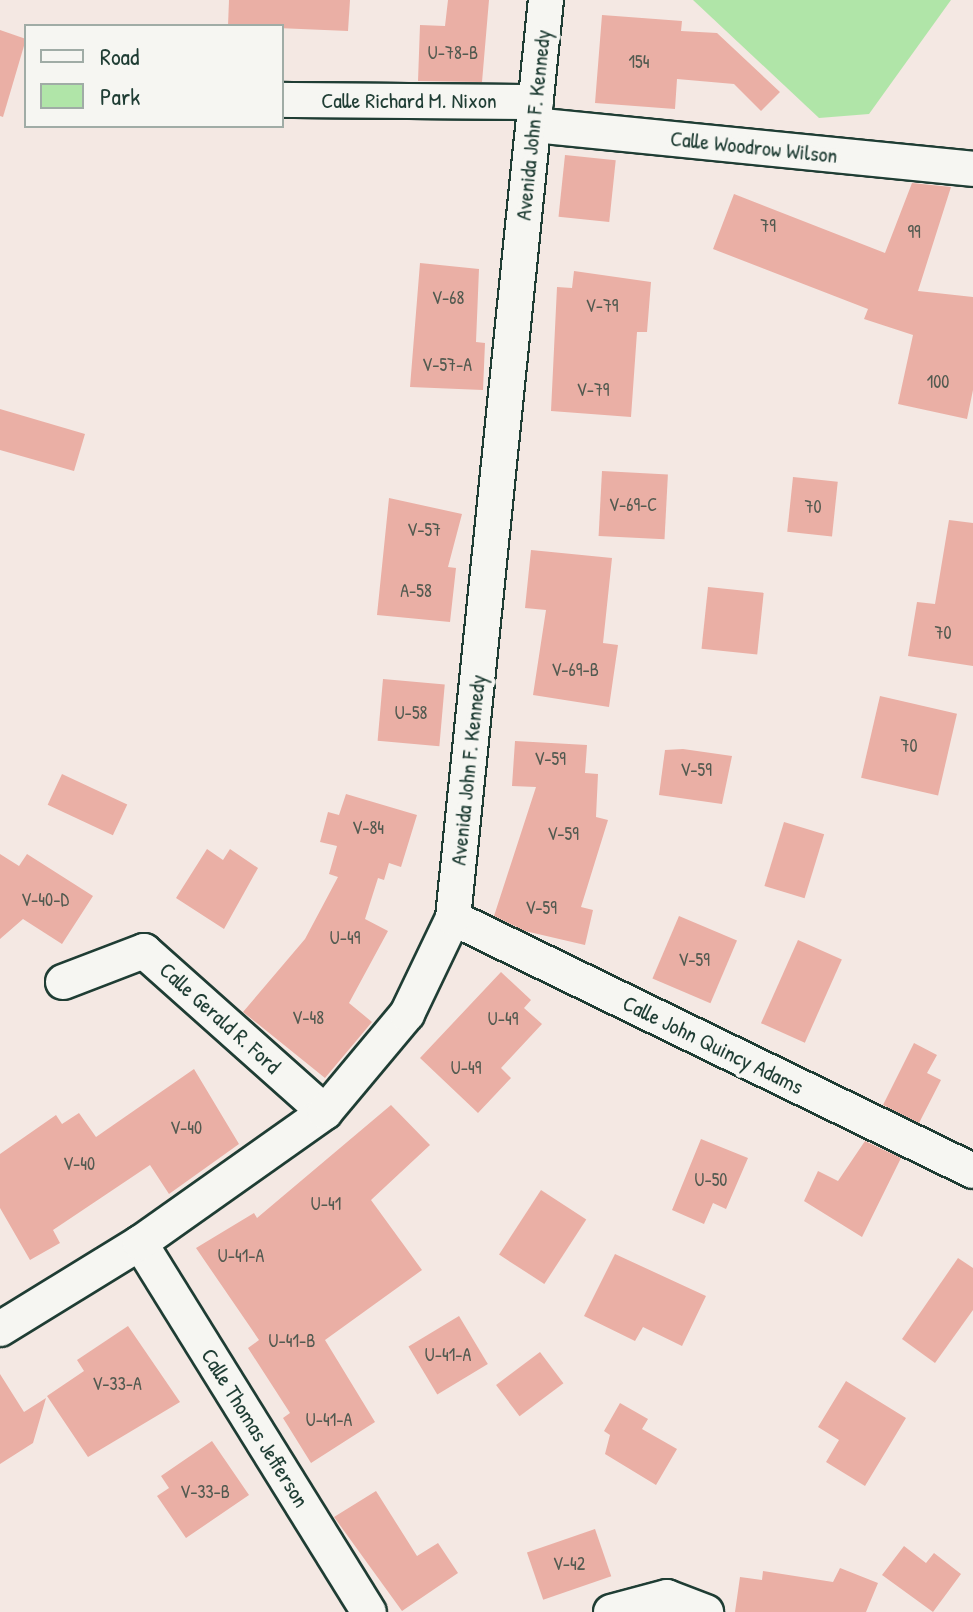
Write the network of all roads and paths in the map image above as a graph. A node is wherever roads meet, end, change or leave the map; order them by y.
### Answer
1 (546, 0) edge
2 (284, 100) edge
3 (535, 113) junction
4 (973, 169) edge
5 (453, 918) junction
6 (63, 982) dead end
7 (325, 1112) junction
8 (973, 1171) edge
9 (140, 1243) junction
10 (0, 1329) edge
11 (369, 1612) edge
12 (611, 1612) edge
13 (706, 1612) edge

1 - 3 street, Avenida John F. Kennedy
2 - 3 street, Calle Richard M. Nixon
3 - 4 street, Calle Woodrow Wilson
3 - 5 street, Avenida John F. Kennedy
5 - 7 street, Avenida John F. Kennedy
5 - 8 street, Calle John Quincy Adams
6 - 7 street, Calle Gerald R. Ford
7 - 9 street, Avenida John F. Kennedy
9 - 10 street, Avenida John F. Kennedy
9 - 11 street, Calle Thomas Jefferson
12 - 13 street

